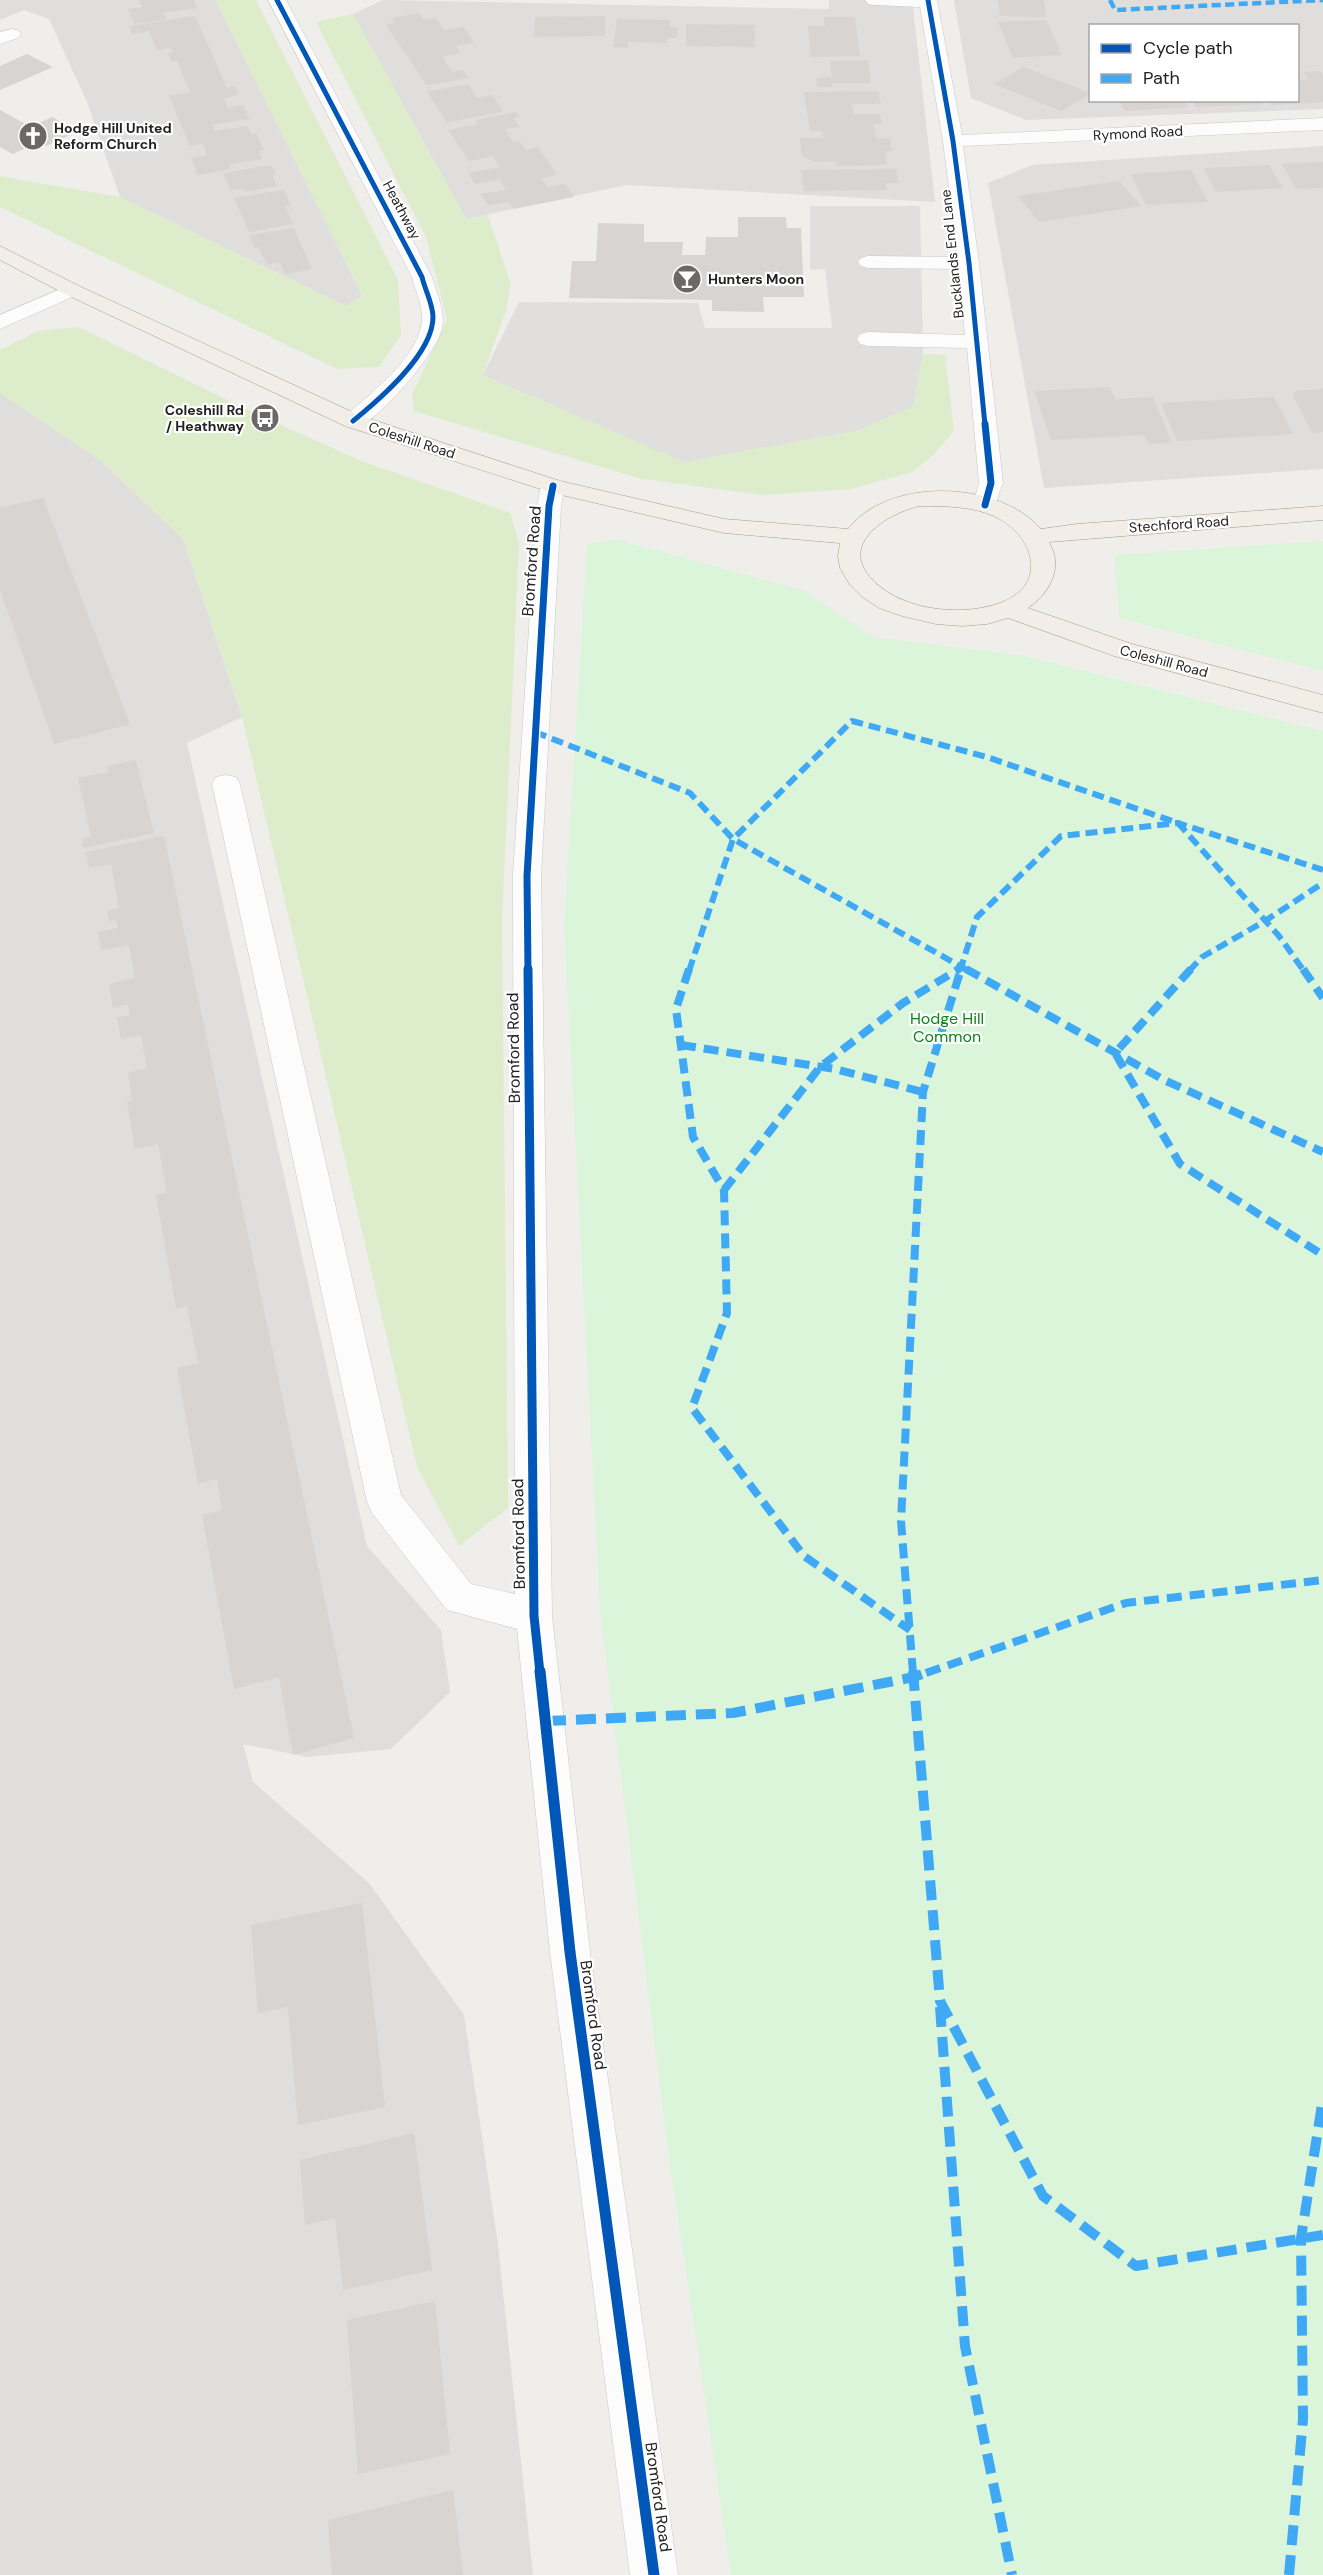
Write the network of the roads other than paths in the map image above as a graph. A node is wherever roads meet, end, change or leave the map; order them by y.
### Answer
1 (277, 0) edge
2 (874, 0) edge
3 (928, 1) edge
4 (1323, 124) edge
5 (953, 141) junction
6 (0, 252) edge
7 (868, 262) dead end
8 (969, 263) junction
9 (72, 290) junction
10 (0, 323) edge
11 (868, 339) dead end
12 (976, 342) junction
13 (353, 421) junction
14 (554, 486) junction
15 (985, 505) junction
16 (1323, 513) edge
17 (853, 537) junction
18 (1035, 537) junction
19 (1008, 609) junction
20 (1323, 704) edge
21 (226, 784) dead end
22 (534, 1616) junction
23 (654, 2575) edge

1 - 13 street, Heathway
2 - 3 street
3 - 5 street, Bucklands End Lane
4 - 5 street, Rymond Road
5 - 8 street, Bucklands End Lane
6 - 9 main road, Coleshill Road
7 - 8 street
8 - 12 street, Bucklands End Lane
9 - 10 street
9 - 13 main road, Coleshill Road
11 - 12 street
12 - 15 street, Bucklands End Lane
13 - 14 main road, Coleshill Road
14 - 17 main road, Coleshill Road
14 - 22 street, Bromford Road
15 - 17 main road
15 - 18 main road
16 - 18 main road, Stechford Road
17 - 19 main road
18 - 19 main road
19 - 20 main road, Coleshill Road
21 - 22 street, Bromford Road
22 - 23 street, Bromford Road

